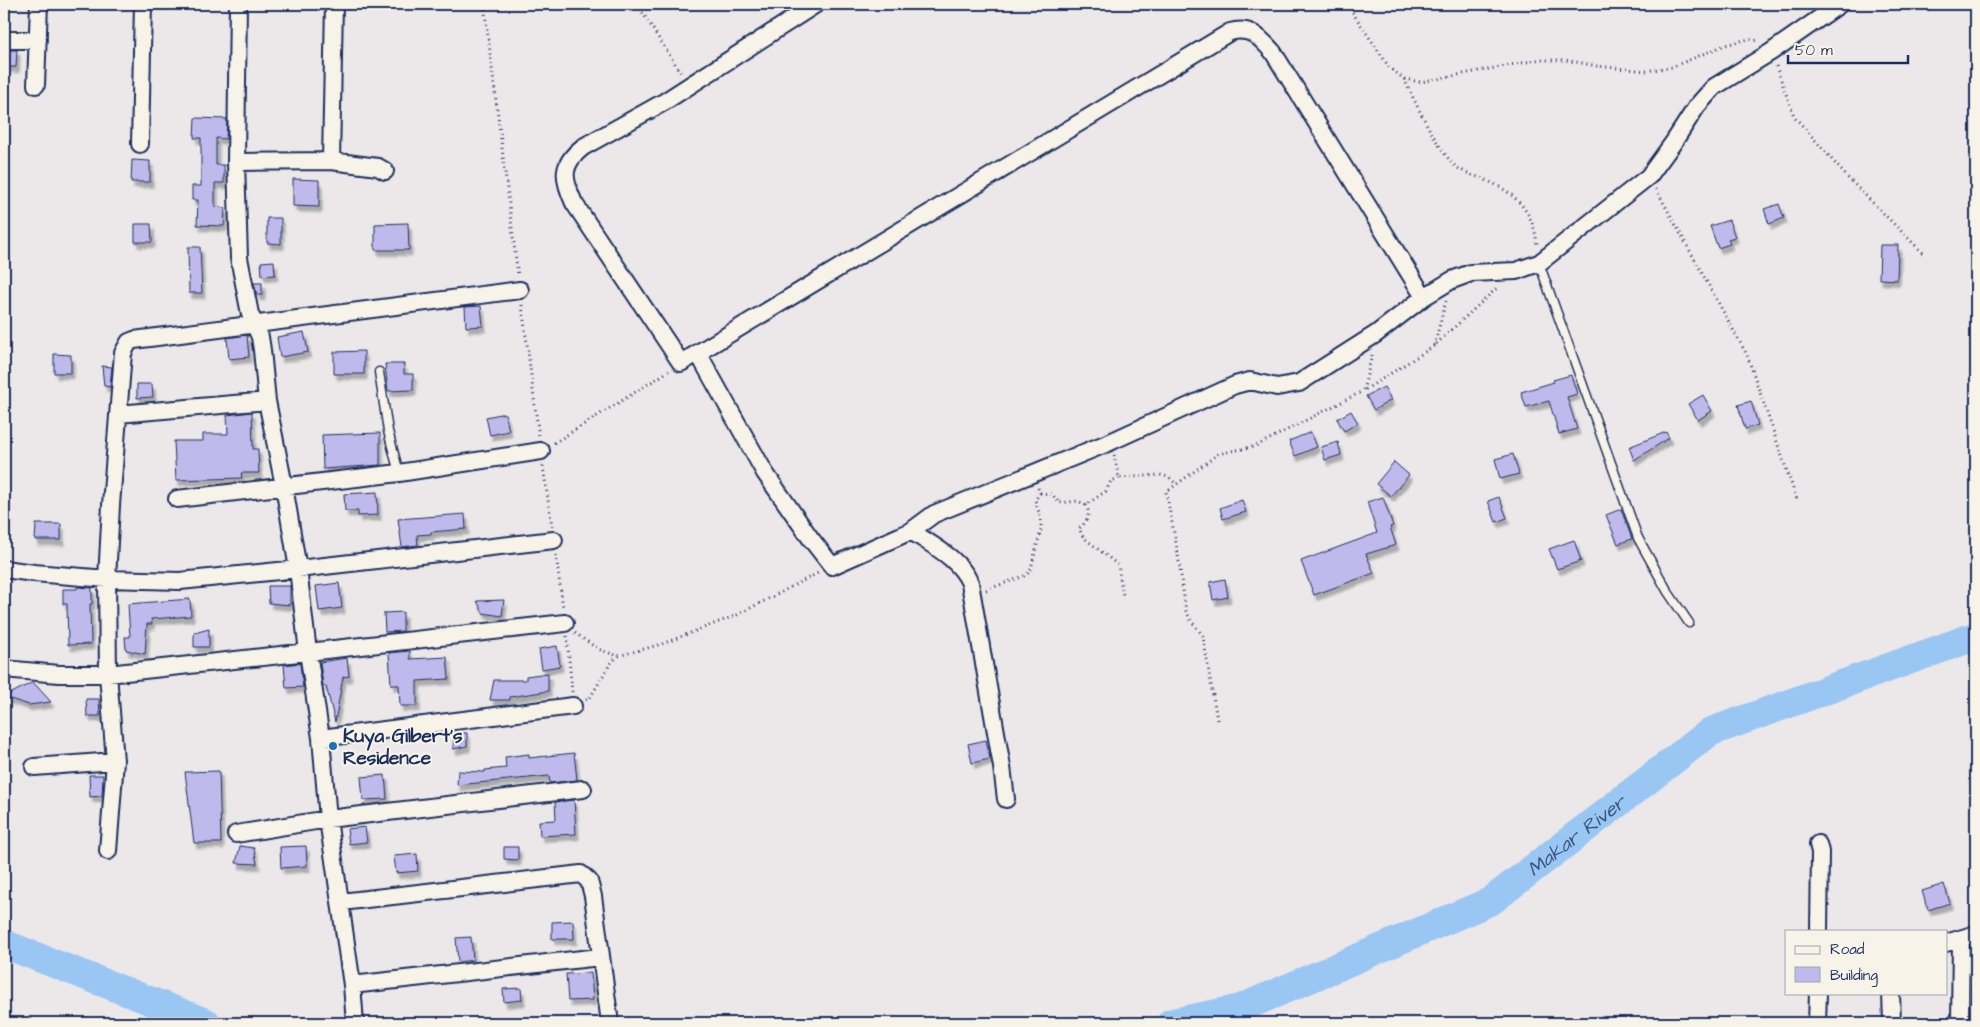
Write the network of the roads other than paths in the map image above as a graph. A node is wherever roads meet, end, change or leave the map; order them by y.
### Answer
1 (39, 4) edge
2 (143, 4) edge
3 (238, 4) edge
4 (334, 4) edge
5 (816, 4) edge
6 (1840, 4) edge
7 (4, 40) edge
8 (38, 40) junction
9 (36, 85) dead end
10 (140, 144) dead end
11 (331, 161) junction
12 (236, 162) junction
13 (385, 171) dead end
14 (1539, 263) junction
15 (520, 290) road end
16 (1424, 297) junction
17 (254, 325) junction
18 (698, 353) junction
19 (379, 372) dead end
20 (267, 401) junction
21 (118, 414) junction
22 (541, 451) road end
23 (399, 473) junction
24 (284, 486) junction
25 (177, 499) dead end
26 (911, 531) junction
27 (554, 540) road end
28 (4, 569) edge
29 (298, 569) junction
30 (107, 579) junction
31 (565, 623) road end
32 (1689, 623) dead end
33 (308, 652) junction
34 (4, 669) edge
35 (108, 674) junction
36 (573, 706) road end
37 (321, 738) junction
38 (114, 761) junction
39 (34, 767) dead end
40 (583, 790) dead end
41 (1006, 799) dead end
42 (328, 819) junction
43 (236, 834) dead end
44 (1818, 844) dead end
45 (108, 851) dead end
46 (341, 902) junction
47 (1819, 930) edge
48 (1961, 939) edge
49 (600, 957) junction
50 (352, 985) junction
51 (1818, 994) edge
52 (1891, 994) edge
53 (355, 1023) edge
54 (610, 1023) edge
55 (1817, 1023) edge
56 (1892, 1023) edge
57 (1960, 1023) edge

1 - 8 street
2 - 10 street
3 - 12 street
4 - 11 street
5 - 18 street
6 - 14 street
7 - 8 street
8 - 9 street
11 - 12 street
11 - 13 street
12 - 17 street
14 - 16 street
14 - 32 lane
15 - 17 street
16 - 18 street
16 - 26 street
17 - 20 street
17 - 21 street
18 - 26 street
19 - 23 lane
20 - 21 street
20 - 24 street
21 - 30 street
22 - 23 street
23 - 24 street
24 - 25 street
24 - 29 street
26 - 41 street
27 - 29 street
28 - 30 street
29 - 30 street
29 - 33 street
30 - 35 street
31 - 33 street
33 - 35 street
33 - 37 street
34 - 35 street
35 - 38 street
36 - 37 street
37 - 42 street
38 - 39 street
38 - 45 street
40 - 42 street
42 - 43 street
42 - 46 street
44 - 47 street
46 - 49 street
46 - 50 street
48 - 57 street
49 - 50 street
49 - 54 street
50 - 53 street
51 - 55 street
52 - 56 street

